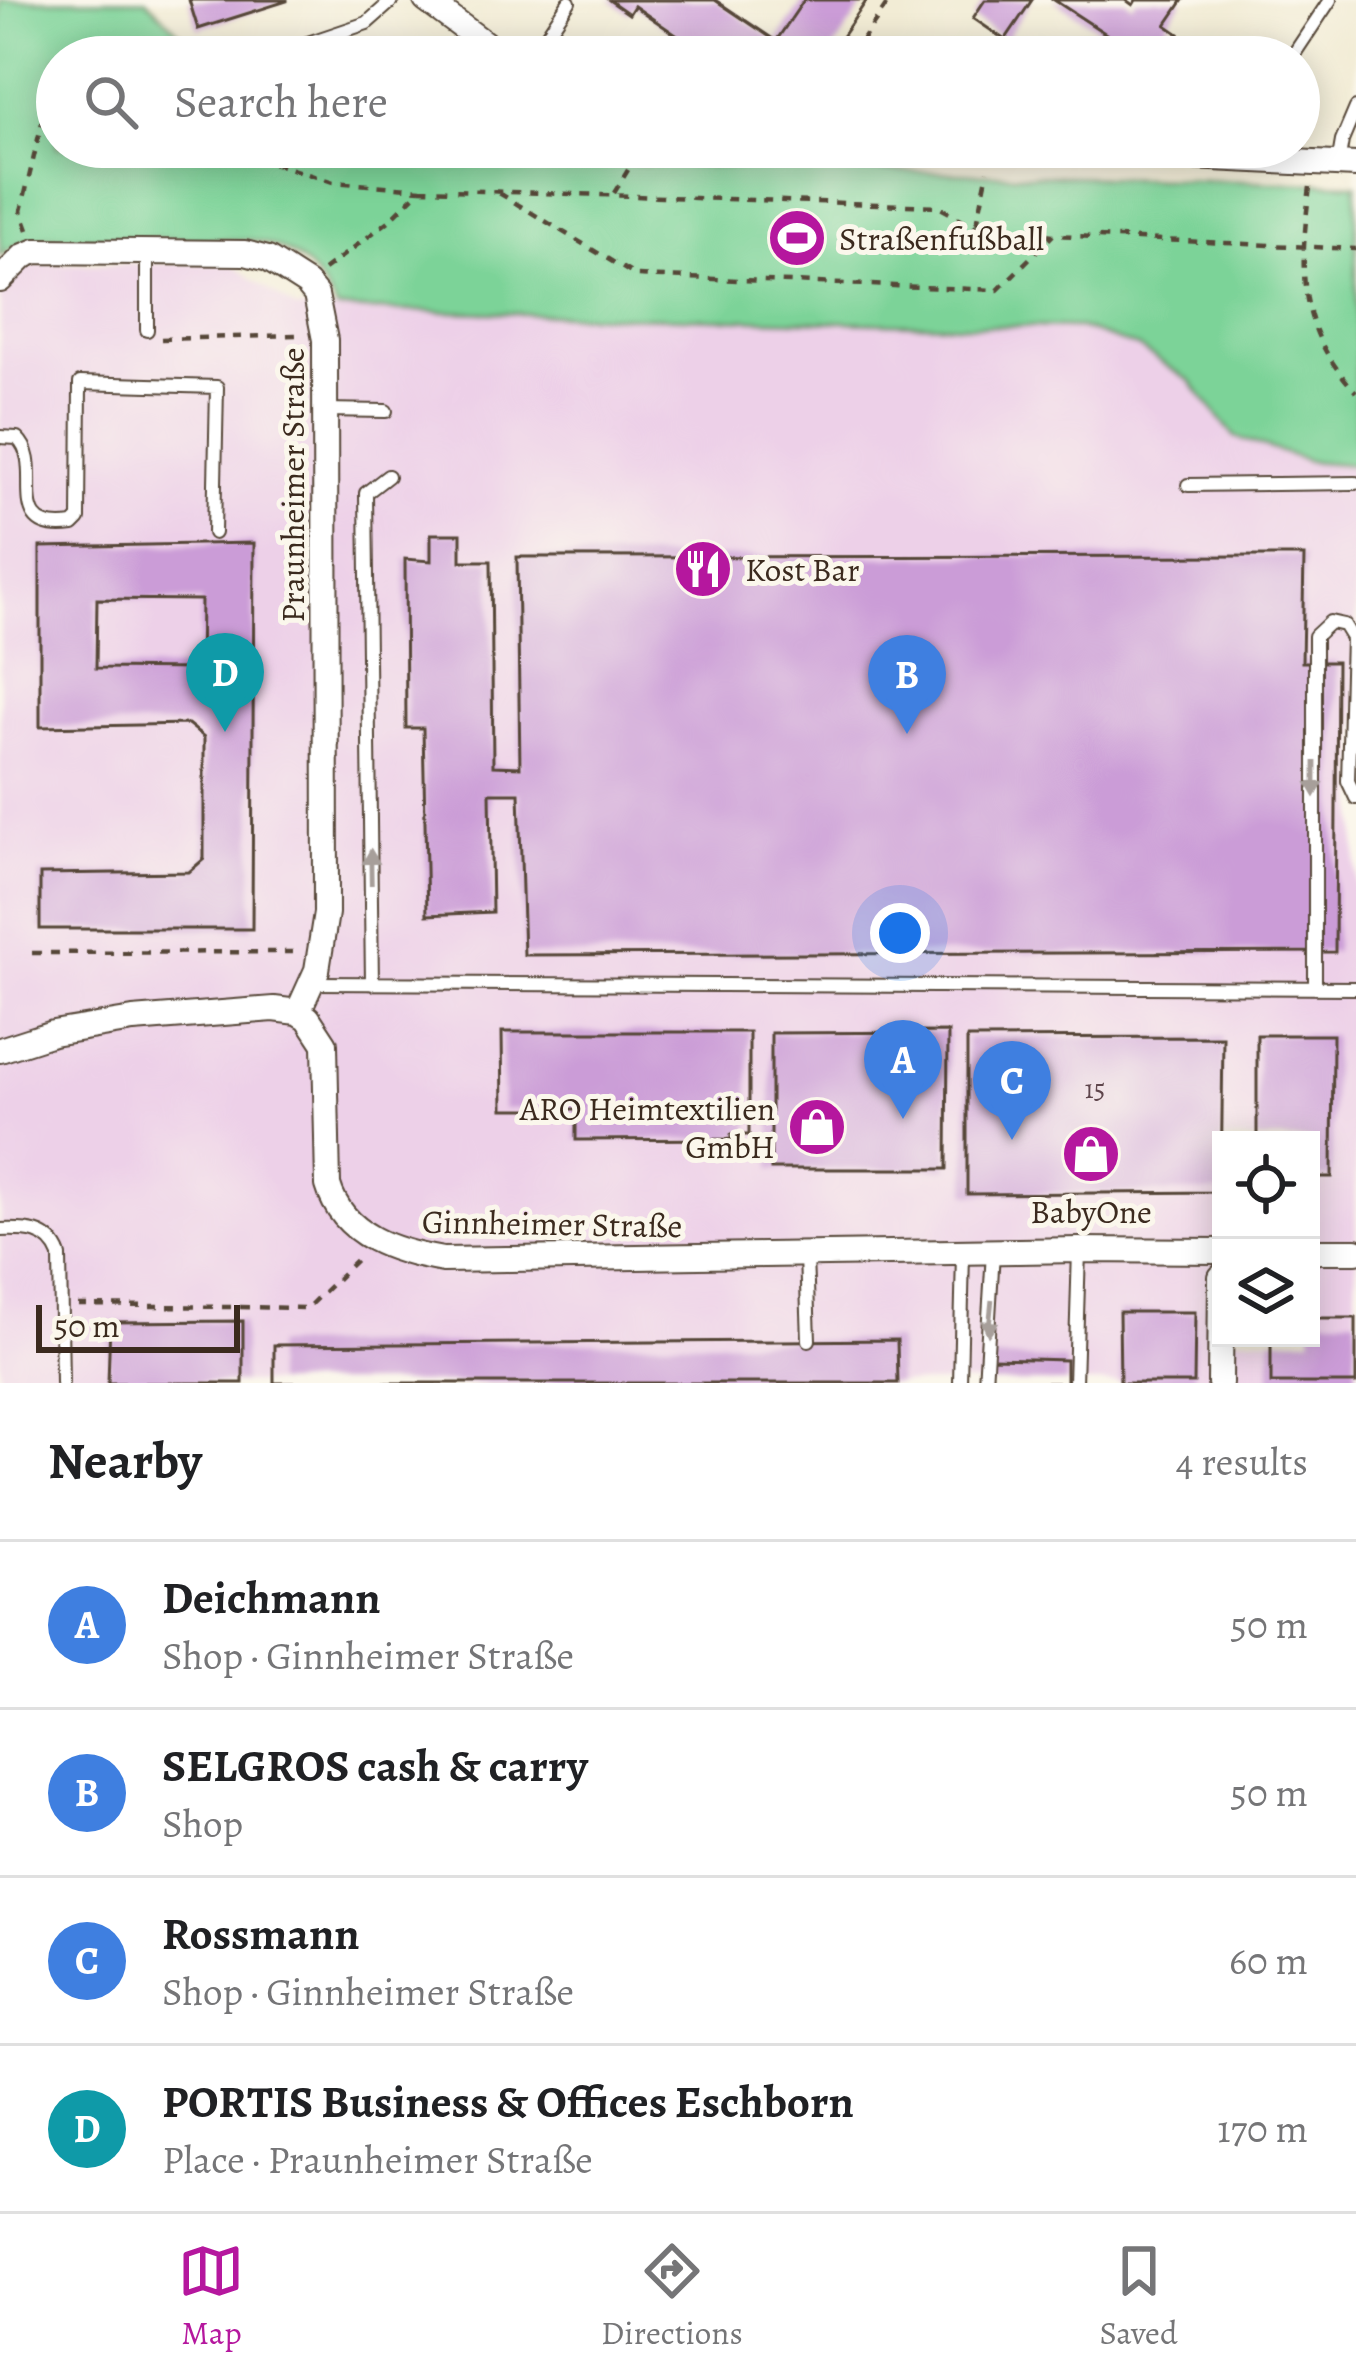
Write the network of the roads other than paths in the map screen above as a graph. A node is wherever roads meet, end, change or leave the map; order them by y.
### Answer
1 (393, 0) edge
2 (426, 0) edge
3 (1330, 0) edge
4 (569, 2) edge
5 (328, 36) edge
6 (475, 36) edge
7 (546, 36) edge
8 (1306, 36) edge
9 (1356, 108) edge
10 (1336, 164) edge
11 (147, 252) junction
12 (0, 280) edge
13 (147, 330) road end
14 (324, 410) junction
15 (386, 411) dead end
16 (0, 437) edge
17 (388, 476) dead end
18 (1356, 483) edge
19 (1188, 485) dead end
20 (214, 533) dead end
21 (1356, 798) edge
22 (312, 983) junction
23 (372, 984) junction
24 (1315, 988) junction
25 (1356, 988) edge
26 (298, 1012) junction
27 (0, 1050) edge
28 (0, 1230) edge
29 (1079, 1250) junction
30 (1212, 1251) edge
31 (1320, 1251) edge
32 (1356, 1251) edge
33 (993, 1252) junction
34 (963, 1253) junction
35 (806, 1256) junction
36 (809, 1340) dead end
37 (1220, 1347) edge
38 (62, 1383) edge
39 (960, 1383) edge
40 (985, 1383) edge
41 (1075, 1383) edge
42 (1220, 1383) edge

1 - 5 lane
2 - 6 street
3 - 8 lane
4 - 7 lane
9 - 10 lane
11 - 12 street
11 - 13 lane
11 - 14 street, Praunheimer Straße
14 - 15 lane
14 - 22 street, Praunheimer Straße
16 - 20 lane
23 -> 17 lane
18 - 19 lane
21 -> 24 lane
22 - 23 lane
22 - 26 street, Praunheimer Straße
23 - 24 lane
24 - 25 lane
26 - 27 street
26 - 35 street, Ginnheimer Straße
28 - 38 lane
29 - 30 street, Ginnheimer Straße
29 - 33 street, Ginnheimer Straße
29 - 41 lane
31 - 32 street
33 - 34 street, Ginnheimer Straße
33 -> 40 lane
34 - 35 street, Ginnheimer Straße
34 - 39 lane
35 - 36 lane
37 - 42 street

